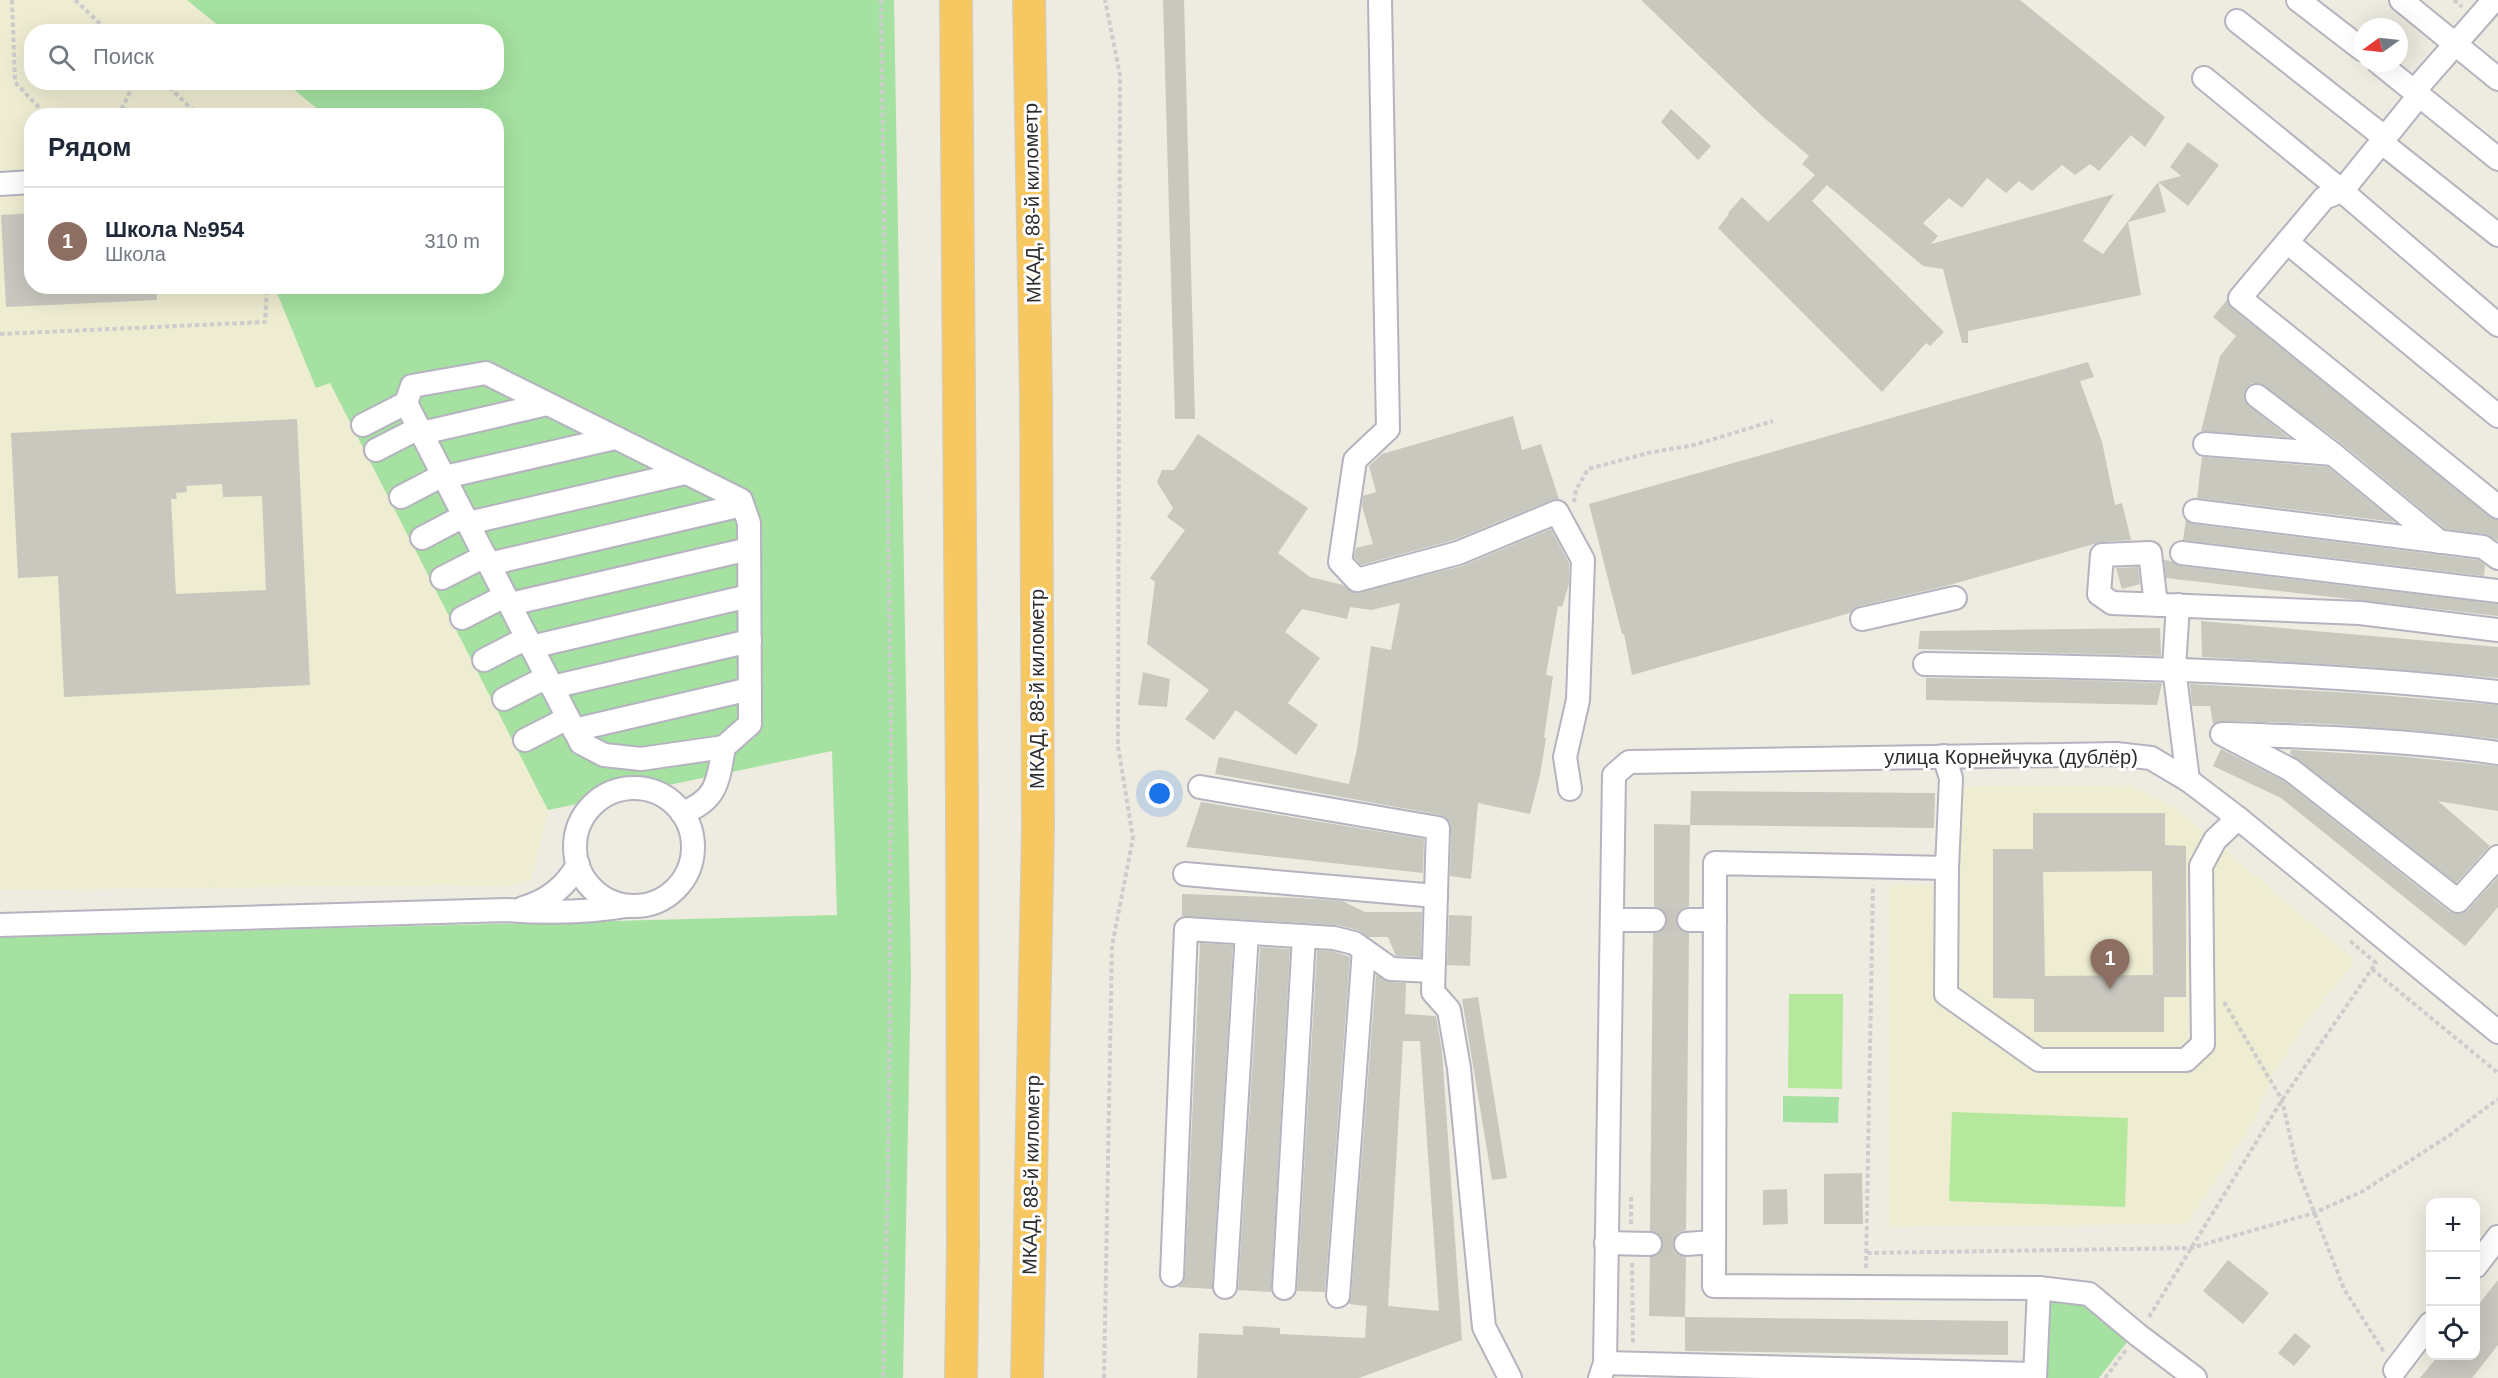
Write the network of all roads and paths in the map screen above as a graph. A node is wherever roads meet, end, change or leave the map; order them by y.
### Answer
1 (12, 0) edge
2 (75, 0) edge
3 (881, 0) edge
4 (1029, 0) edge
5 (1105, 0) edge
6 (1380, 0) edge
7 (2298, 0) edge
8 (2401, 0) edge
9 (2494, 0) edge
10 (956, 1) edge
11 (2237, 21) dead end
12 (100, 24) edge
13 (2354, 43) edge
14 (2455, 44) junction
15 (2391, 72) edge
16 (2205, 78) dead end
17 (2498, 79) edge
18 (131, 90) edge
19 (172, 90) edge
20 (2415, 90) junction
21 (39, 108) edge
22 (122, 108) edge
23 (191, 108) edge
24 (2383, 140) junction
25 (2498, 159) edge
26 (24, 182) edge
27 (0, 184) edge
28 (2342, 191) junction
29 (2498, 235) edge
30 (2287, 242) junction
31 (267, 294) edge
32 (2498, 325) edge
33 (0, 334) edge
34 (2257, 396) dead end
35 (406, 403) junction
36 (547, 404) junction
37 (2498, 416) edge
38 (1773, 422) dead end
39 (363, 425) dead end
40 (421, 430) junction
41 (615, 438) junction
42 (2205, 444) dead end
43 (376, 450) dead end
44 (2332, 454) junction
45 (685, 472) junction
46 (444, 476) junction
47 (400, 497) dead end
48 (742, 505) junction
49 (2498, 507) edge
50 (1573, 508) dead end
51 (2194, 511) dead end
52 (466, 519) junction
53 (422, 538) dead end
54 (2440, 542) junction
55 (749, 549) junction
56 (2182, 553) dead end
57 (2498, 558) edge
58 (487, 560) junction
59 (442, 578) dead end
60 (2498, 591) edge
61 (749, 596) junction
62 (1955, 598) dead end
63 (507, 600) junction
64 (462, 618) dead end
65 (1862, 619) dead end
66 (2498, 630) edge
67 (750, 641) junction
68 (529, 642) junction
69 (484, 660) dead end
70 (1925, 664) dead end
71 (2174, 668) junction
72 (550, 682) junction
73 (750, 689) junction
74 (2498, 692) edge
75 (504, 699) dead end
76 (571, 724) junction
77 (525, 740) dead end
78 (724, 747) junction
79 (2498, 753) edge
80 (1944, 756) junction
81 (2188, 780) junction
82 (1200, 787) dead end
83 (1570, 789) dead end
84 (682, 813) junction
85 (2238, 818) junction
86 (2498, 856) edge
87 (578, 864) junction
88 (1873, 867) junction
89 (1947, 868) junction
90 (1185, 874) dead end
91 (1436, 896) junction
92 (626, 906) junction
93 (506, 910) junction
94 (1612, 920) junction
95 (1654, 920) tunnel mouth
96 (1689, 920) tunnel mouth
97 (1714, 920) junction
98 (0, 926) edge
99 (1247, 933) junction
100 (1304, 936) junction
101 (2349, 940) dead end
102 (1364, 950) junction
103 (2372, 969) junction
104 (1433, 971) junction
105 (2202, 972) junction
106 (2498, 1032) edge
107 (2498, 1073) edge
108 (2498, 1099) edge
109 (2282, 1100) junction
110 (1631, 1186) dead end
111 (2314, 1213) junction
112 (2498, 1237) edge
113 (1714, 1242) junction
114 (1606, 1243) junction
115 (1641, 1244) junction
116 (1686, 1244) tunnel mouth
117 (2191, 1248) junction
118 (1867, 1253) junction
119 (2480, 1260) edge
120 (1172, 1275) dead end
121 (1225, 1287) dead end
122 (1866, 1287) junction
123 (1284, 1288) dead end
124 (2039, 1288) junction
125 (1338, 1296) dead end
126 (2426, 1330) edge
127 (2138, 1335) junction
128 (1633, 1364) junction
129 (1602, 1370) edge
130 (2396, 1375) edge
131 (2035, 1376) edge
132 (883, 1378) edge
133 (961, 1378) edge
134 (1027, 1378) edge
135 (1104, 1378) edge
136 (1510, 1378) edge
137 (2105, 1378) edge
138 (2195, 1378) edge

1 - 21 path
2 - 12 path
3 - 132 path
4 - 134 highway, МКАД, 88-й километр
5 - 135 path
6 - 83 street
7 - 13 street
8 - 14 street
9 - 14 street
10 - 133 highway
11 - 24 street
14 - 17 street
14 - 20 street
15 - 20 street
16 - 28 street
18 - 22 path
19 - 23 path
20 - 24 street
20 - 25 street
24 - 28 street
24 - 29 street
26 - 27 street
28 - 30 street
28 - 32 street
30 - 37 street
30 - 49 street
31 - 33 path
34 - 44 street
35 - 36 street
35 - 39 street
35 - 40 street
36 - 40 street
36 - 41 street
38 - 50 path
40 - 43 street
40 - 46 street
41 - 45 street
41 - 46 street
42 - 44 street
44 - 54 street
45 - 48 street
45 - 52 street
46 - 47 street
46 - 52 street
48 - 55 street
48 - 58 street
51 - 54 street
52 - 53 street
52 - 58 street
54 - 57 street
55 - 61 street
55 - 63 street
56 - 60 street
58 - 59 street
58 - 63 street
61 - 67 street
61 - 68 street
62 - 65 street
63 - 64 street
63 - 68 street
66 - 71 street
67 - 72 street
67 - 73 street
68 - 69 street
68 - 72 street
70 - 71 street
71 - 74 street
71 - 81 street
72 - 75 street
72 - 76 street
73 - 76 street
73 - 78 street
76 - 77 street
76 - 78 street
78 - 84 street
79 - 86 street
80 - 81 street, улица Корнейчука (дублёр)
80 - 89 street
80 - 94 street, улица Корнейчука (дублёр)
81 - 85 street, улица Корнейчука (дублёр)
82 - 91 street
84 - 87 street
84 - 92 street
85 - 105 street
85 - 106 street, улица Корнейчука (дублёр)
87 - 92 street
87 - 93 street
88 - 89 street
88 - 97 street
88 - 118 path
89 - 105 street
90 - 91 street
91 - 104 street
92 - 93 street
93 - 98 street
94 - 95 street
94 - 114 street
96 - 97 street
97 - 113 street
99 - 100 street
99 - 120 street
99 - 121 street
100 - 102 street
100 - 123 street
101 - 103 path
102 - 104 street
102 - 125 street
103 - 107 path
103 - 109 path
104 - 136 street
105 - 109 path
108 - 111 path
109 - 111 path
109 - 117 path
110 - 115 path
111 - 117 path
111 - 130 path
112 - 119 street
113 - 116 street
113 - 122 street
114 - 115 street
114 - 129 street
115 - 128 path
117 - 118 path
117 - 127 path
118 - 122 path
122 - 124 street
124 - 127 street
124 - 131 street
126 - 130 street
127 - 137 path
127 - 138 street
128 - 129 street
128 - 131 street

